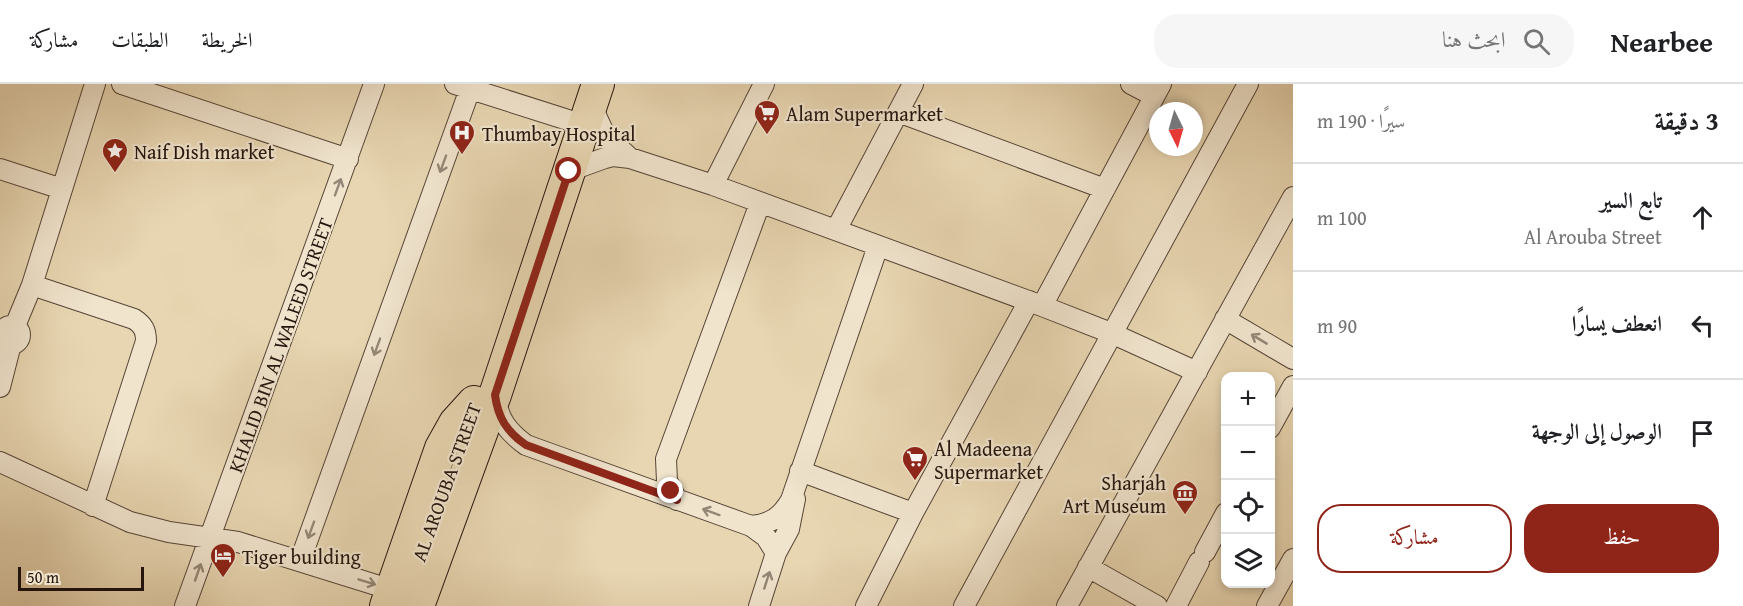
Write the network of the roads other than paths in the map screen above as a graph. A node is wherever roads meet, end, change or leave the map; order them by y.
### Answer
1 (95, 84) edge
2 (122, 84) edge
3 (375, 84) edge
4 (764, 84) edge
5 (913, 84) edge
6 (1131, 84) edge
7 (1248, 84) edge
8 (463, 86) edge
9 (1158, 90) edge
10 (584, 98) edge
11 (898, 112) junction
12 (630, 158) junction
13 (348, 159) junction
14 (0, 169) edge
15 (569, 171) junction
16 (713, 185) junction
17 (62, 189) junction
18 (1105, 189) junction
19 (1293, 197) edge
20 (760, 203) junction
21 (836, 230) junction
22 (878, 246) junction
23 (32, 285) junction
24 (1036, 304) junction
25 (1225, 319) junction
26 (1111, 333) junction
27 (7, 336) edge
28 (1293, 359) edge
29 (1197, 372) junction
30 (1293, 386) edge
31 (0, 387) edge
32 (486, 403) junction
33 (1271, 426) edge
34 (666, 459) junction
35 (0, 462) edge
36 (797, 480) junction
37 (631, 484) junction
38 (677, 500) junction
39 (93, 506) junction
40 (913, 513) junction
41 (1221, 522) edge
42 (751, 526) junction
43 (210, 537) junction
44 (776, 553) junction
45 (1293, 559) edge
46 (300, 561) junction
47 (1088, 567) junction
48 (399, 602) edge
49 (186, 606) edge
50 (436, 606) edge
51 (759, 606) edge
52 (866, 606) edge
53 (964, 606) edge
54 (1067, 606) edge
55 (1157, 606) edge
56 (1176, 606) edge
57 (1267, 606) edge

1 - 17 street
2 - 13 street
3 - 13 street, KHALID BIN AL WALEED STREET
4 - 16 street
5 - 11 street
6 - 9 street
7 - 26 street
8 - 10 street
8 -> 46 street
9 - 18 street
10 - 12 street
10 - 15 main road, AL AROUBA STREET
10 - 32 main road, AL AROUBA STREET
11 - 18 street
11 - 21 street
12 - 15 street
12 - 16 street
43 -> 13 street, KHALID BIN AL WALEED STREET
14 - 17 street
15 - 32 main road, AL AROUBA STREET
16 - 20 street
17 - 23 street
18 - 24 street
19 - 25 street
20 - 21 street
20 - 34 street
21 - 22 street
22 - 24 street
22 - 36 street
23 - 27 street
23 - 39 street
24 - 26 street
24 - 40 street
28 -> 25 street
25 - 29 street
26 - 29 street
26 - 53 street
27 - 31 street
29 - 47 street
30 - 33 street
32 - 37 street
32 - 48 main road
32 - 50 main road
34 - 37 street
34 - 38 street
35 - 39 street
36 - 40 street
36 - 42 street
36 - 44 street
37 - 38 street
42 -> 38 street
39 - 43 street
40 - 52 street
41 - 56 street
42 - 44 street
43 - 46 street
49 -> 43 street, KHALID BIN AL WALEED STREET
51 -> 44 street
45 - 57 street
46 -> 48 street
47 - 54 street
47 - 55 street

